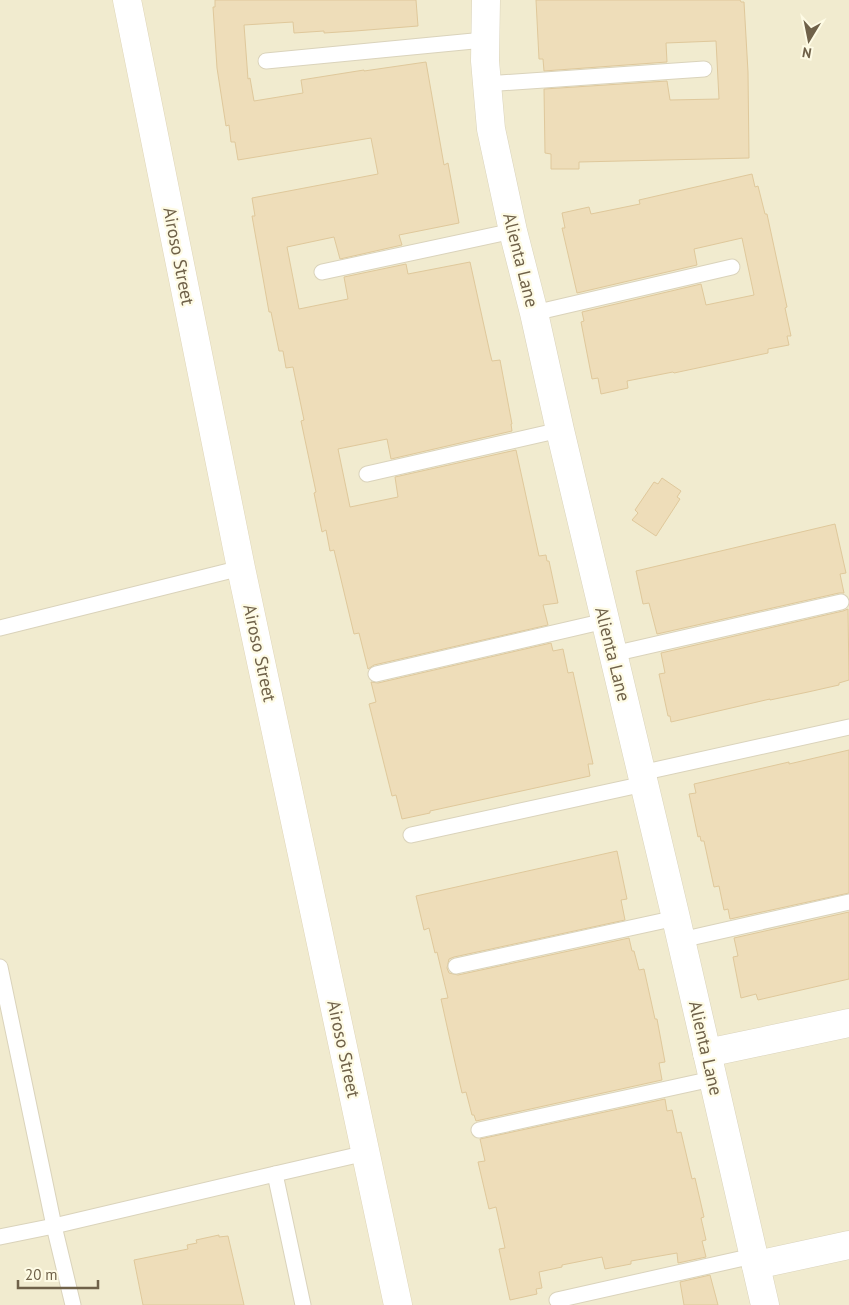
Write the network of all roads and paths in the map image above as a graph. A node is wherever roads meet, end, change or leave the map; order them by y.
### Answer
1 (128, 0) edge
2 (486, 0) edge
3 (484, 40) junction
4 (266, 61) dead end
5 (704, 69) dead end
6 (486, 84) junction
7 (513, 231) junction
8 (732, 267) dead end
9 (322, 272) dead end
10 (534, 313) junction
11 (560, 430) junction
12 (367, 474) dead end
13 (241, 568) junction
14 (842, 602) dead end
15 (605, 621) junction
16 (0, 628) edge
17 (613, 654) junction
18 (376, 674) dead end
19 (849, 727) edge
20 (643, 779) junction
21 (411, 835) dead end
22 (849, 902) edge
23 (679, 929) junction
24 (456, 966) dead end
25 (0, 967) edge
26 (849, 1022) edge
27 (709, 1066) junction
28 (479, 1130) dead end
29 (366, 1153) junction
30 (275, 1174) junction
31 (54, 1226) junction
32 (0, 1237) edge
33 (849, 1245) edge
34 (754, 1260) junction
35 (557, 1300) dead end
36 (73, 1305) edge
37 (303, 1305) edge
38 (398, 1305) edge
39 (765, 1305) edge

1 - 13 street, Airoso Street
2 - 3 street, Alienta Lane
3 - 4 lane
3 - 6 street, Alienta Lane
5 - 6 lane
6 - 7 street, Alienta Lane
7 - 9 lane
7 - 10 street, Alienta Lane
8 - 10 lane
10 - 11 street, Alienta Lane
11 - 12 lane
11 - 15 street, Alienta Lane
13 - 16 lane
13 - 29 street, Airoso Street
14 - 17 lane
15 - 17 street, Alienta Lane
15 - 18 lane
17 - 20 street, Alienta Lane
19 - 20 lane
20 - 21 lane
20 - 23 street, Alienta Lane
22 - 23 lane
23 - 24 lane
23 - 27 street, Alienta Lane
25 - 31 lane
26 - 27 street
27 - 28 lane
27 - 34 street, Alienta Lane
29 - 30 lane
29 - 38 street, Airoso Street
30 - 31 lane
30 - 37 lane
31 - 32 lane
31 - 36 lane
33 - 34 street
34 - 35 lane
34 - 39 street, Alienta Lane

